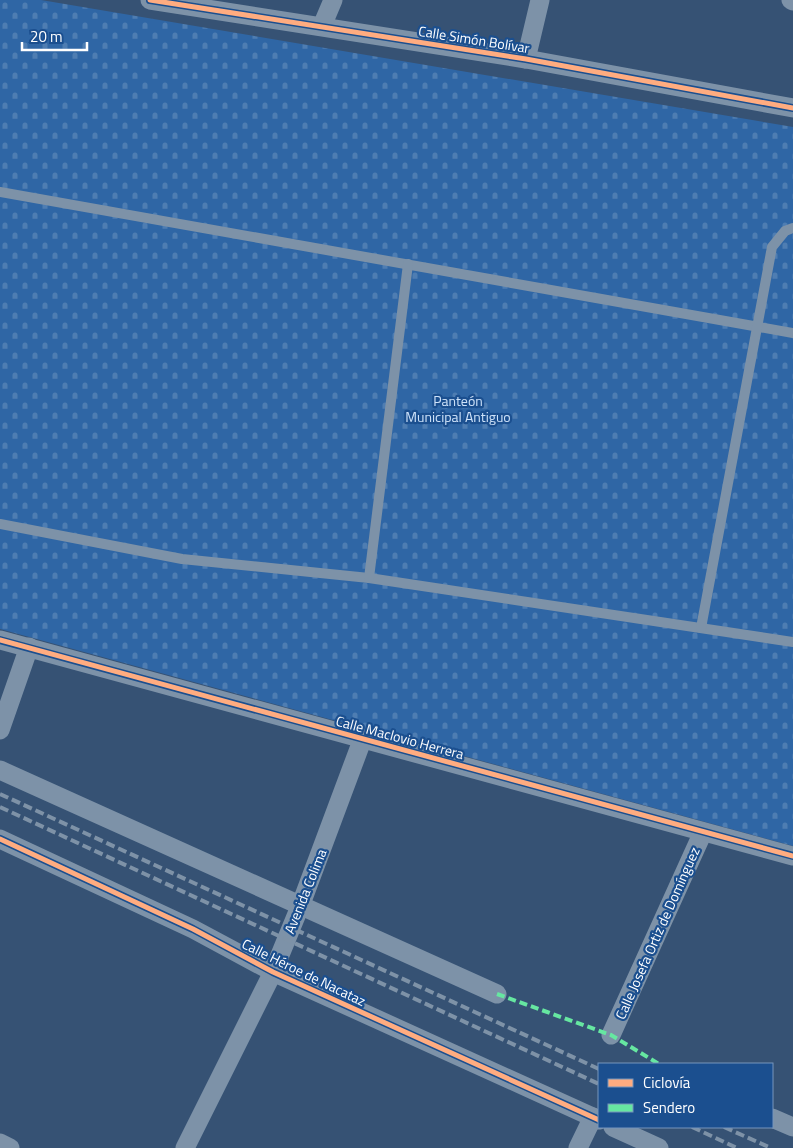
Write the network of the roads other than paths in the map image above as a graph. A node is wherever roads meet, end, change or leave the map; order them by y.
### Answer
1 (150, 0) edge
2 (333, 0) edge
3 (540, 0) edge
4 (322, 26) junction
5 (526, 59) junction
6 (793, 108) edge
7 (0, 192) edge
8 (793, 228) edge
9 (408, 264) junction
10 (757, 328) junction
11 (793, 333) edge
12 (0, 524) edge
13 (369, 578) junction
14 (701, 628) junction
15 (0, 640) edge
16 (793, 642) edge
17 (28, 647) junction
18 (0, 730) edge
19 (363, 738) junction
20 (0, 770) edge
21 (703, 832) junction
22 (0, 839) edge
23 (793, 856) edge
24 (301, 904) junction
25 (273, 972) junction
26 (497, 994) dead end
27 (611, 1035) dead end
28 (773, 1118) edge
29 (596, 1119) edge
30 (793, 1127) edge
31 (615, 1128) edge
32 (0, 1143) edge
33 (10, 1148) edge
34 (185, 1148) edge
35 (578, 1148) edge
36 (660, 1148) edge

1 - 4 street, Calle Simón Bolívar
2 - 4 street
3 - 5 street
4 - 5 street, Calle Simón Bolívar
5 - 6 street, Calle Simón Bolívar
7 - 9 lane
8 - 10 lane
9 - 10 lane
9 - 13 lane
10 - 11 lane
10 - 14 lane
12 - 13 lane
13 - 14 lane
14 - 16 lane
15 - 17 street, Calle Maclovio Herrera
17 - 18 street
17 - 19 street, Calle Maclovio Herrera
19 - 21 street, Calle Maclovio Herrera
19 - 24 street, Avenida Colima
20 - 24 street
21 - 23 street, Calle Maclovio Herrera
21 - 27 street, Calle Josefa Ortiz de Domínguez
22 - 25 street, Calle Héroe de Nacataz
24 - 25 street, Avenida Colima
24 - 26 street
25 - 29 street, Calle Héroe de Nacataz
25 - 34 street, Avenida Colima
28 - 30 street
29 - 35 street
31 - 36 street
32 - 33 street

